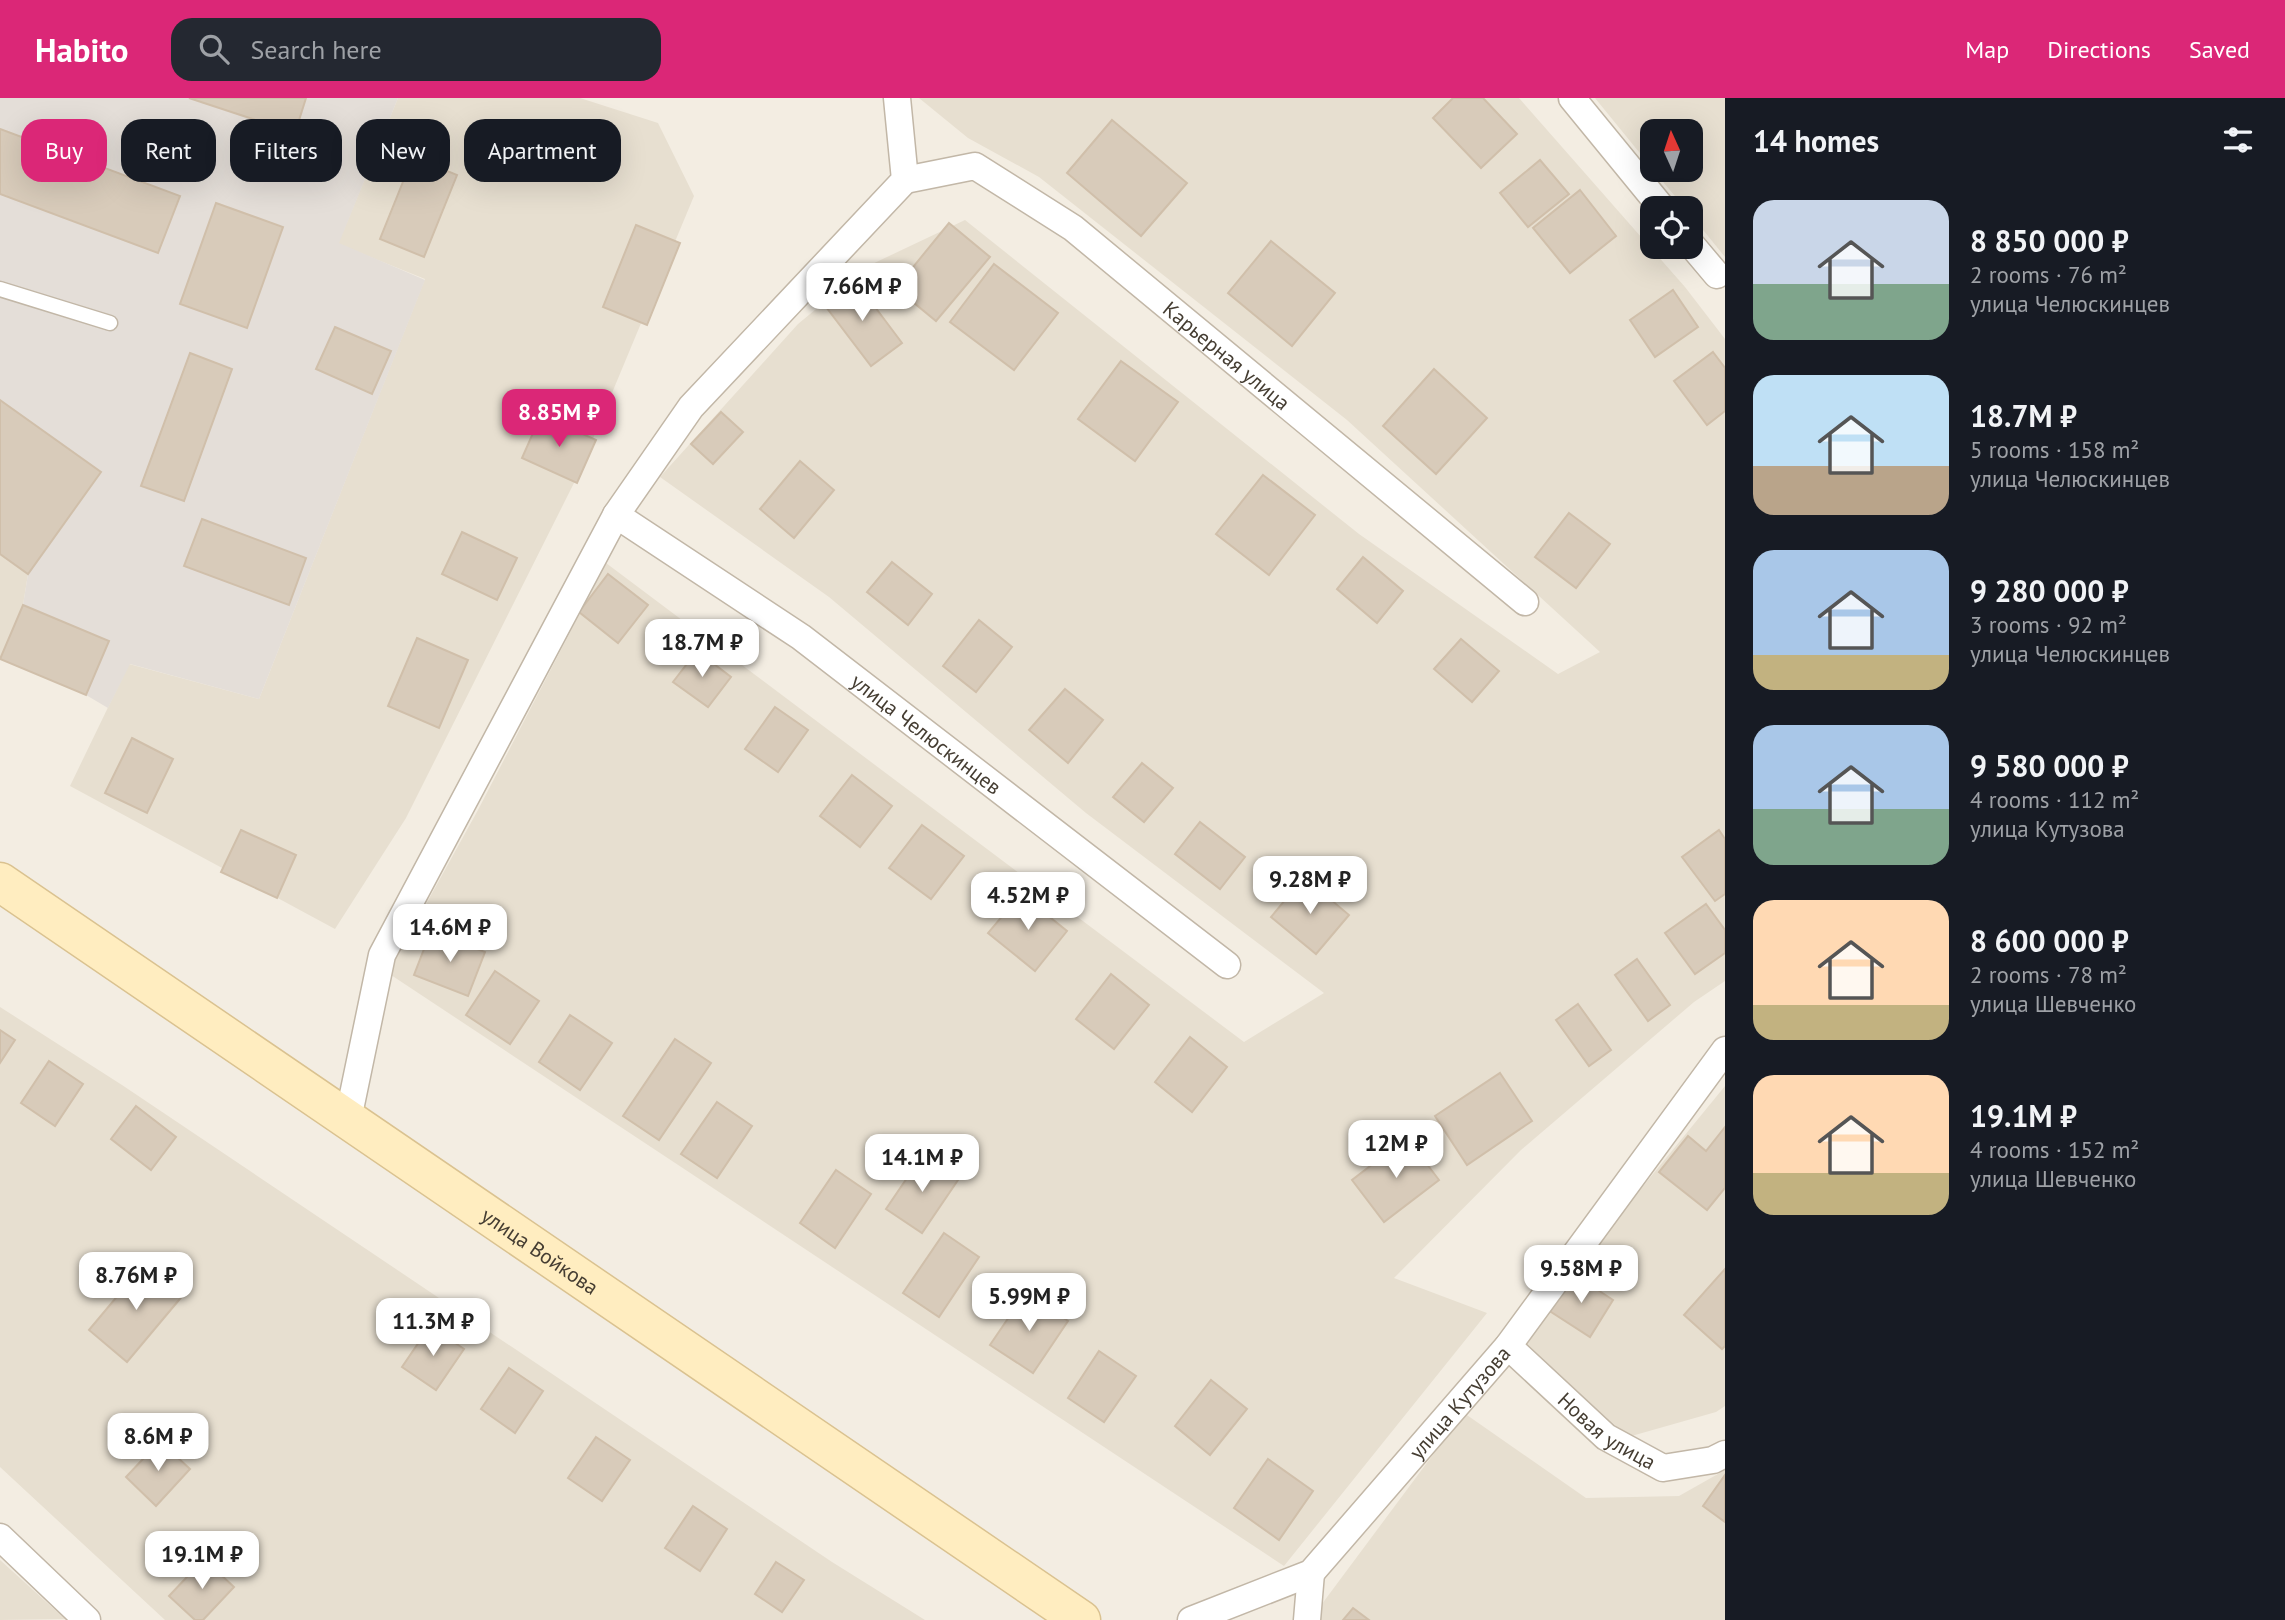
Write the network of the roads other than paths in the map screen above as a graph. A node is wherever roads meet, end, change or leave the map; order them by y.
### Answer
1 (897, 98) edge
2 (1572, 98) edge
3 (905, 180) junction
4 (1652, 196) edge
5 (1703, 258) edge
6 (1717, 275) dead end
7 (0, 289) edge
8 (110, 323) dead end
9 (616, 515) junction
10 (1525, 602) dead end
11 (0, 882) edge
12 (1227, 965) dead end
13 (1725, 1050) edge
14 (348, 1119) junction
15 (1508, 1346) junction
16 (1725, 1454) edge
17 (0, 1537) edge
18 (1311, 1573) junction
19 (87, 1620) edge
20 (1081, 1620) edge
21 (1191, 1620) edge
22 (1307, 1620) edge

1 - 3 street
2 - 4 street
3 - 9 street
3 - 10 street, Карьерная улица
5 - 6 street
7 - 8 lane
9 - 12 street, улица Челюскинцев
9 - 14 street
11 - 14 main road, улица Войкова
13 - 15 street, улица Кутузова
14 - 20 main road, улица Войкова
15 - 16 street, Новая улица
15 - 18 street, улица Кутузова
17 - 19 street
18 - 21 street, улица Кутузова
18 - 22 street

